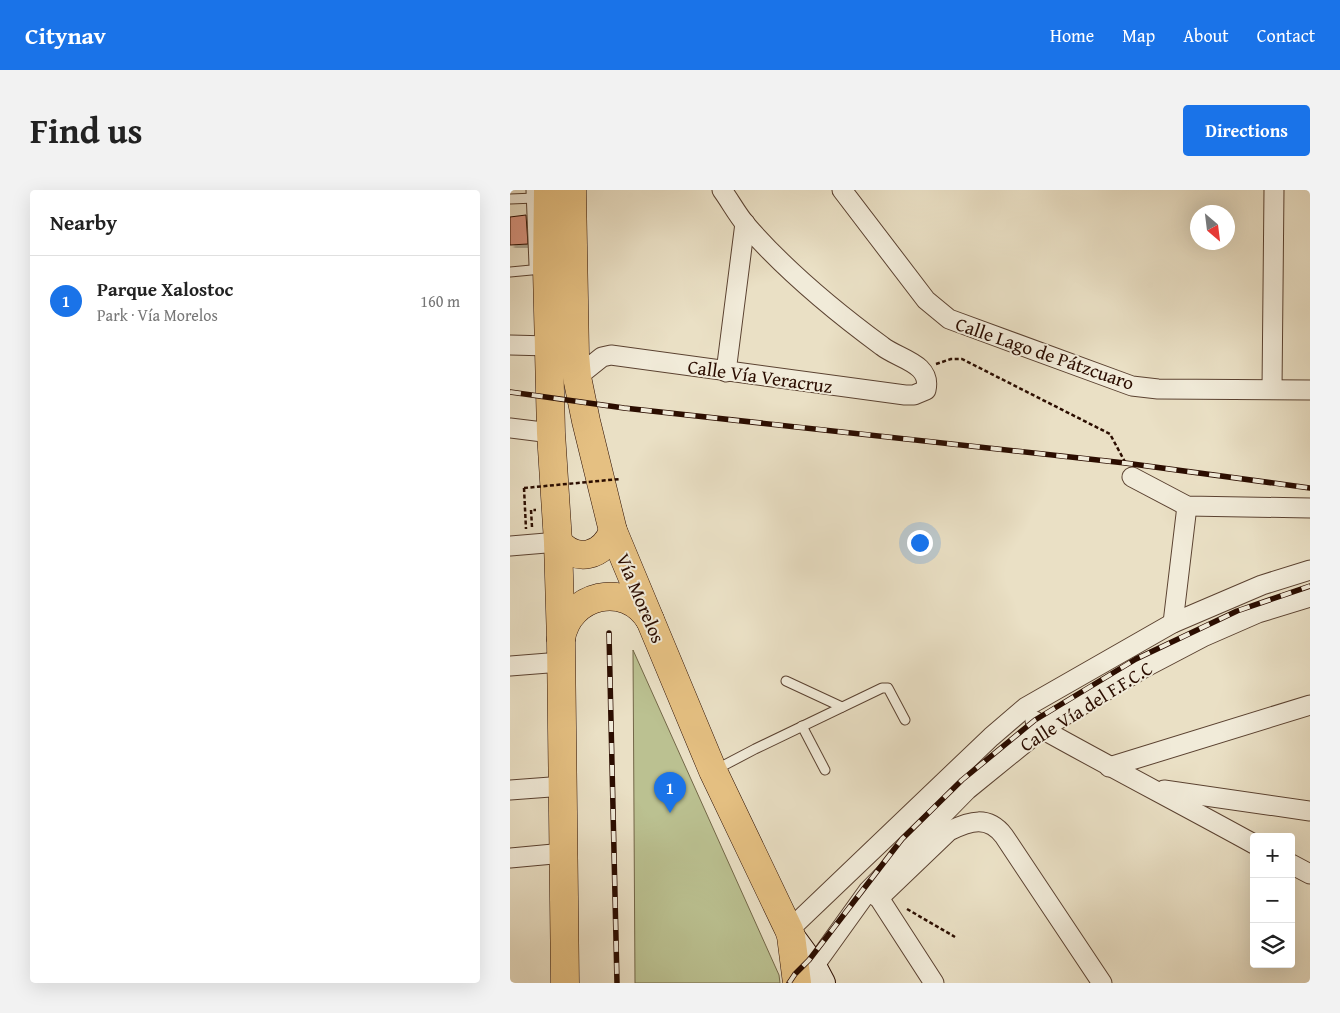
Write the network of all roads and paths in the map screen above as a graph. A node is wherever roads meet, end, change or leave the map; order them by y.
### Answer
1 (722, 190) edge
2 (842, 190) edge
3 (1274, 190) edge
4 (550, 192) edge
5 (510, 199) edge
6 (745, 223) junction
7 (540, 269) junction
8 (510, 272) edge
9 (510, 345) edge
10 (549, 346) junction
11 (922, 369) junction
12 (726, 372) junction
13 (577, 377) junction
14 (1272, 389) junction
15 (1310, 390) edge
16 (510, 428) edge
17 (551, 433) junction
18 (1132, 477) joint
19 (620, 479) dead end
20 (1187, 506) junction
21 (1310, 508) edge
22 (531, 510) dead end
23 (613, 531) junction
24 (526, 534) dead end
25 (545, 538) junction
26 (510, 546) edge
27 (1310, 570) edge
28 (1310, 597) edge
29 (1173, 623) junction
30 (653, 625) junction
31 (561, 652) junction
32 (510, 666) edge
33 (786, 681) dead end
34 (1310, 705) edge
35 (842, 707) junction
36 (1026, 707) junction
37 (905, 720) dead end
38 (802, 726) junction
39 (1042, 729) junction
40 (1109, 767) junction
41 (825, 770) dead end
42 (713, 772) junction
43 (564, 786) junction
44 (1153, 788) junction
45 (510, 790) edge
46 (1310, 811) edge
47 (1250, 842) edge
48 (564, 853) junction
49 (510, 858) edge
50 (1295, 866) edge
51 (1310, 874) edge
52 (877, 894) junction
53 (790, 933) junction
54 (955, 937) dead end
55 (808, 979) edge
56 (929, 980) edge
57 (565, 983) edge
58 (1102, 983) edge

1 - 6 street
2 - 14 street, Calle Lago de Pátzcuaro
3 - 14 street
4 - 5 lane
4 - 7 main road
4 - 13 main road, Vía Morelos
6 - 11 street
6 - 12 street
7 - 8 lane
7 - 10 main road
9 - 10 street
10 - 17 main road
11 - 12 street, Calle Vía Veracruz
11 - 18 path
12 - 13 street, Calle Vía Veracruz
13 - 23 main road, Vía Morelos
14 - 15 street, Calle Lago de Pátzcuaro
16 - 17 street
17 - 25 main road
18 - 20 street
19 - 24 path, bridge
20 - 21 street
20 - 29 street
22 - 25 path
23 - 25 main road
23 - 30 main road, Vía Morelos
25 - 26 street
25 - 31 main road
27 - 29 street, Calle Vía del F.F.C.C
28 - 39 street, Calle Vía del F.F.C.C
29 - 36 street, Calle Vía del F.F.C.C
30 - 31 main road
30 - 42 main road, Vía Morelos
31 - 32 street
31 - 43 main road
33 - 35 lane
34 - 40 street
35 - 37 lane
35 - 38 lane
36 - 39 street
36 - 53 street, Calle Vía del F.F.C.C
38 - 41 lane
38 - 42 lane
39 - 40 street
39 - 52 street, Calle Vía del F.F.C.C
40 - 44 street
42 - 53 main road, Vía Morelos
43 - 45 street
43 - 48 main road
44 - 46 street
44 - 47 street
48 - 49 street
48 - 57 main road
50 - 51 street
52 - 54 path
52 - 55 street, Calle Vía del F.F.C.C
52 - 56 street
52 - 58 street
53 - 55 main road, Vía Morelos

